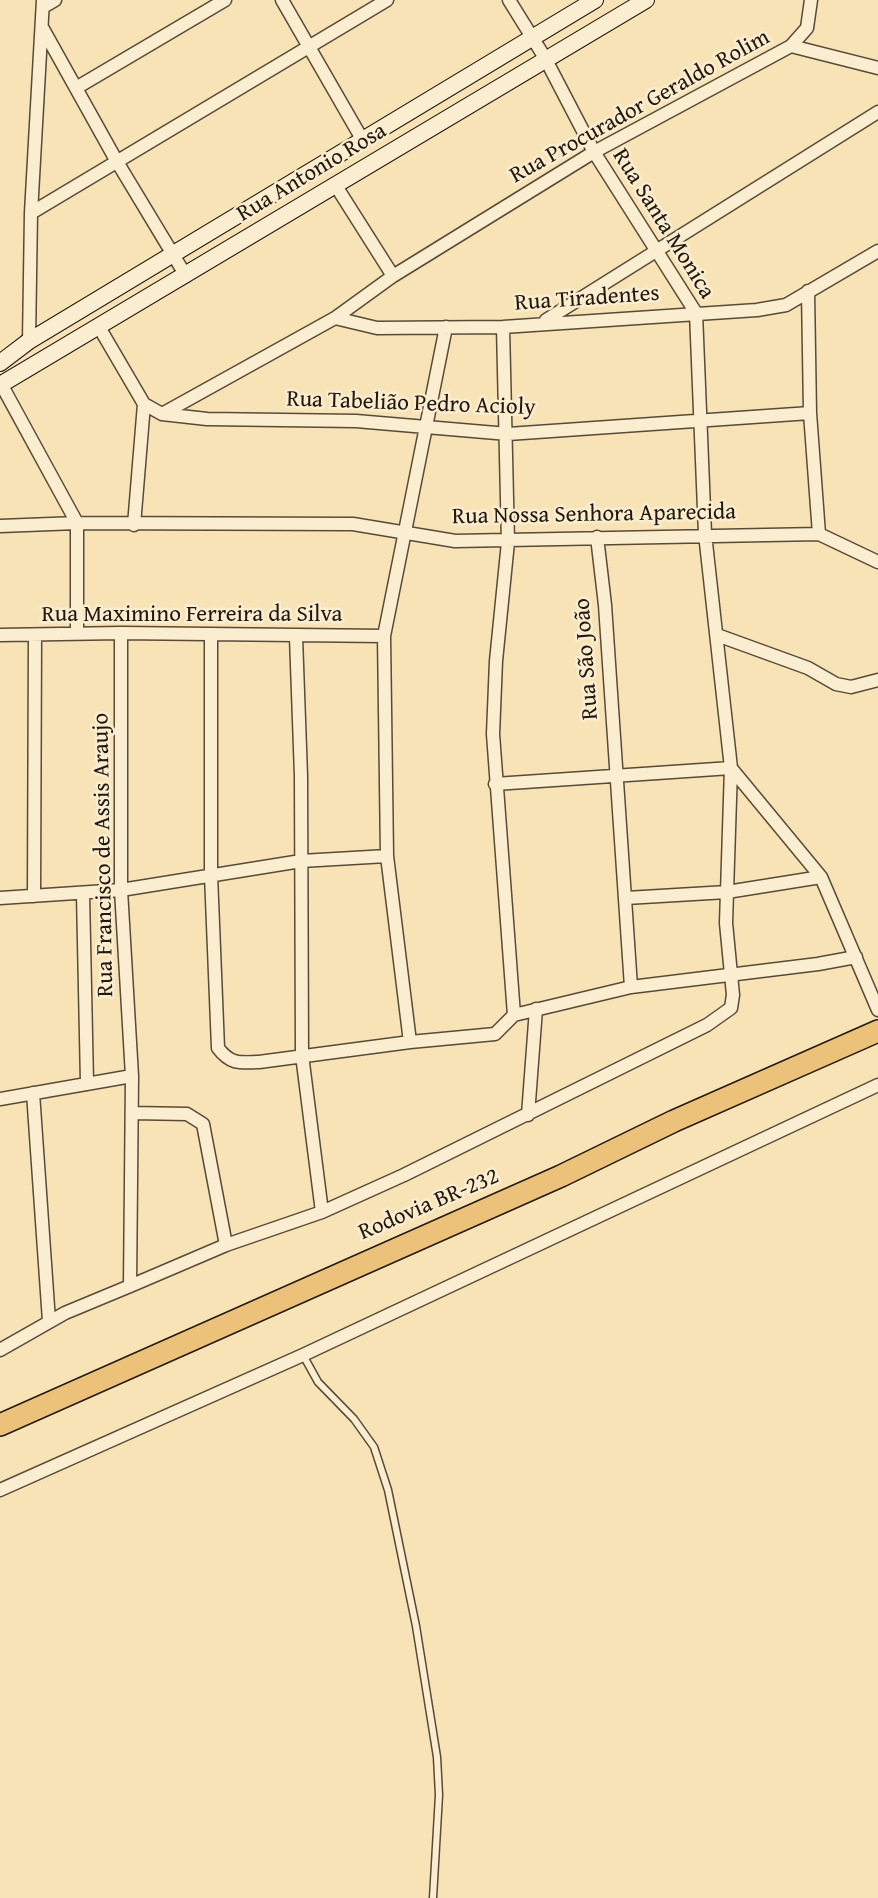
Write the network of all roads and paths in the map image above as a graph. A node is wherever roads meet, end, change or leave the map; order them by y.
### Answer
1 (55, 0) edge
2 (225, 0) edge
3 (282, 0) edge
4 (387, 0) edge
5 (509, 0) edge
6 (595, 0) edge
7 (646, 0) edge
8 (811, 0) edge
9 (43, 4) edge
10 (43, 29) junction
11 (532, 38) junction
12 (791, 46) junction
13 (308, 48) junction
14 (545, 58) junction
15 (878, 68) edge
16 (76, 88) junction
17 (878, 112) edge
18 (362, 139) junction
19 (594, 152) junction
20 (116, 160) junction
21 (336, 186) junction
22 (31, 214) junction
23 (878, 251) edge
24 (655, 252) junction
25 (174, 253) junction
26 (186, 275) junction
27 (393, 276) junction
28 (808, 291) junction
29 (696, 313) junction
30 (335, 318) junction
31 (544, 322) junction
32 (99, 327) junction
33 (446, 327) junction
34 (503, 327) junction
35 (29, 341) junction
36 (0, 363) edge
37 (0, 383) edge
38 (144, 404) junction
39 (810, 413) junction
40 (162, 414) junction
41 (701, 420) junction
42 (428, 427) junction
43 (508, 434) junction
44 (77, 523) junction
45 (134, 524) junction
46 (0, 526) edge
47 (403, 531) junction
48 (705, 534) junction
49 (819, 534) junction
50 (597, 537) junction
51 (508, 542) junction
52 (878, 562) edge
53 (77, 633) junction
54 (121, 633) junction
55 (0, 635) edge
56 (35, 635) junction
57 (211, 635) junction
58 (717, 635) junction
59 (384, 636) junction
60 (296, 637) junction
61 (878, 680) edge
62 (731, 768) junction
63 (617, 778) junction
64 (495, 784) junction
65 (387, 856) junction
66 (301, 861) junction
67 (211, 875) junction
68 (821, 877) junction
69 (121, 891) junction
70 (727, 892) junction
71 (83, 894) junction
72 (34, 896) junction
73 (0, 898) edge
74 (626, 898) junction
75 (856, 957) junction
76 (729, 976) junction
77 (631, 987) junction
78 (536, 1009) junction
79 (878, 1010) edge
80 (514, 1015) junction
81 (878, 1031) edge
82 (411, 1042) junction
83 (302, 1055) junction
84 (132, 1076) junction
85 (87, 1083) junction
86 (878, 1085) edge
87 (33, 1093) junction
88 (0, 1099) edge
89 (132, 1113) junction
90 (528, 1115) junction
91 (322, 1212) junction
92 (226, 1245) junction
93 (130, 1286) junction
94 (49, 1321) junction
95 (0, 1350) edge
96 (303, 1355) junction
97 (0, 1425) edge
98 (0, 1490) edge
99 (433, 1898) edge

1 - 9 street
2 - 16 street
3 - 13 street
4 - 13 street
5 - 11 street, Rua Santa Monica
6 - 11 main road, Rua Antonio Rosa
7 - 14 main road, Rua Antonio Rosa
8 - 12 street, Rua Procurador Geraldo Rolim
9 - 10 street
10 - 16 street
10 - 22 street
11 - 14 street, Rua Santa Monica
11 - 18 main road, Rua Antonio Rosa
12 - 15 street
12 - 19 street, Rua Procurador Geraldo Rolim
13 - 18 street
13 - 20 street
14 - 19 street, Rua Santa Monica
14 - 21 main road, Rua Antonio Rosa
16 - 20 street
17 - 24 street
18 - 25 main road, Rua Antonio Rosa
19 - 24 street, Rua Santa Monica
19 - 27 street, Rua Procurador Geraldo Rolim
20 - 22 street
20 - 25 street
21 - 26 main road, Rua Antonio Rosa
21 - 27 street
22 - 35 street
23 - 28 street, Rua Tiradentes
24 - 29 street, Rua Santa Monica
24 - 31 street
25 - 26 street
25 - 35 main road, Rua Antonio Rosa
26 - 32 main road, Rua Antonio Rosa
27 - 30 street, Rua Procurador Geraldo Rolim
28 - 29 street, Rua Tiradentes
28 - 39 street
29 - 31 street, Rua Tiradentes
29 - 41 street, Rua Santa Monica
30 - 33 street, Rua Tiradentes
30 - 40 street, Rua Procurador Geraldo Rolim
31 - 34 street, Rua Tiradentes
32 - 37 main road, Rua Antonio Rosa
32 - 38 street
33 - 34 street, Rua Tiradentes
33 - 42 street
34 - 43 street
35 - 36 main road, Rua Antonio Rosa
37 - 44 street
38 - 40 street, Rua Tabelião Pedro Acioly
38 - 45 street
39 - 41 street, Rua Tabelião Pedro Acioly
39 - 49 street
40 - 42 street, Rua Tabelião Pedro Acioly
41 - 43 street, Rua Tabelião Pedro Acioly
41 - 48 street, Rua Santa Monica
42 - 43 street, Rua Tabelião Pedro Acioly
42 - 47 street
43 - 51 street
44 - 45 street, Rua Nossa Senhora Aparecida
44 - 46 street, Rua Nossa Senhora Aparecida
44 - 53 street
45 - 47 street, Rua Nossa Senhora Aparecida
47 - 51 street, Rua Nossa Senhora Aparecida
47 - 59 street
48 - 49 street, Rua Nossa Senhora Aparecida
48 - 50 street, Rua Nossa Senhora Aparecida
48 - 58 street
49 - 52 street
50 - 51 street, Rua Nossa Senhora Aparecida
50 - 63 street, Rua São João
51 - 64 street
53 - 54 street, Rua Maximino Ferreira da Silva
53 - 56 street, Rua Maximino Ferreira da Silva
54 - 57 street, Rua Maximino Ferreira da Silva
54 - 69 street, Rua Francisco de Assis Araujo
55 - 56 street, Rua Maximino Ferreira da Silva
56 - 72 street
57 - 60 street, Rua Maximino Ferreira da Silva
57 - 67 street
58 - 61 street
58 - 62 street
59 - 60 street, Rua Maximino Ferreira da Silva
59 - 65 street
60 - 66 street
62 - 63 street
62 - 68 street
62 - 70 street
63 - 64 street
63 - 74 street, Rua São João
64 - 80 street
65 - 66 street
65 - 82 street
66 - 67 street
66 - 83 street
67 - 69 street
67 - 83 street
68 - 70 street
68 - 75 street
69 - 71 street
69 - 84 street, Rua Francisco de Assis Araujo
70 - 74 street
70 - 76 street
71 - 72 street
71 - 85 street
72 - 73 street
74 - 77 street, Rua São João
75 - 76 street
75 - 79 street
76 - 77 street
76 - 90 street
77 - 78 street
78 - 80 street
78 - 90 street
80 - 82 street
81 - 97 highway, Rodovia BR-232
82 - 83 street
83 - 91 street
84 - 85 street
84 - 89 street, Rua Francisco de Assis Araujo
85 - 87 street
86 - 96 street
87 - 88 street
87 - 94 street
89 - 92 street
89 - 93 street, Rua Francisco de Assis Araujo
90 - 91 street
91 - 92 street
92 - 93 street
93 - 94 street
94 - 95 street
96 - 98 street
96 - 99 lane

